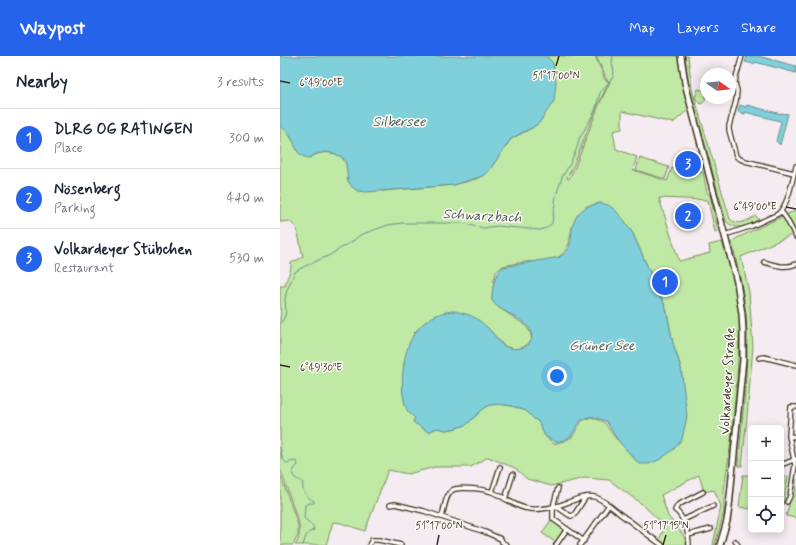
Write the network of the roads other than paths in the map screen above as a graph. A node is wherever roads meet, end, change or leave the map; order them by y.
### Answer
1 (681, 56) edge
2 (742, 56) edge
3 (796, 166) edge
4 (794, 174) junction
5 (780, 212) junction
6 (724, 235) junction
7 (796, 236) edge
8 (764, 262) dead end
9 (796, 264) edge
10 (759, 358) dead end
11 (796, 365) edge
12 (796, 407) edge
13 (789, 436) junction
14 (796, 437) edge
15 (795, 460) edge
16 (784, 464) edge
17 (500, 467) dead end
18 (513, 474) dead end
19 (558, 488) dead end
20 (492, 492) junction
21 (703, 492) dead end
22 (585, 497) junction
23 (505, 499) junction
24 (787, 502) dead end
25 (390, 505) dead end
26 (609, 505) junction
27 (713, 506) dead end
28 (554, 507) junction
29 (442, 517) junction
30 (683, 520) junction
31 (567, 529) junction
32 (711, 529) dead end
33 (688, 535) junction
34 (584, 541) junction
35 (735, 541) dead end
36 (368, 545) edge
37 (401, 545) edge
38 (507, 545) edge
39 (556, 545) edge
40 (580, 545) edge
41 (662, 545) edge
42 (689, 545) edge
43 (720, 545) edge
44 (738, 545) edge

1 - 6 main road, Volkardeyer Straße
2 - 4 street
3 - 4 street
4 - 5 street
5 - 6 street
5 - 7 street
6 - 43 main road, Volkardeyer Straße
8 - 9 street
10 - 11 street
12 - 13 street
13 - 14 street
13 - 15 street
15 - 16 street
15 - 24 street
17 - 20 street
18 - 23 street
19 - 28 street
20 - 23 street
20 - 29 street
21 - 30 street
22 - 26 street
22 - 28 street
22 - 28 street
23 - 28 street
25 - 29 street
26 - 34 street
26 - 41 street
27 - 30 street
28 - 31 street
29 - 38 street
30 - 33 street
31 - 34 street
31 - 39 street
32 - 33 street
33 - 42 street
34 - 40 street
35 - 44 street
36 - 37 street

